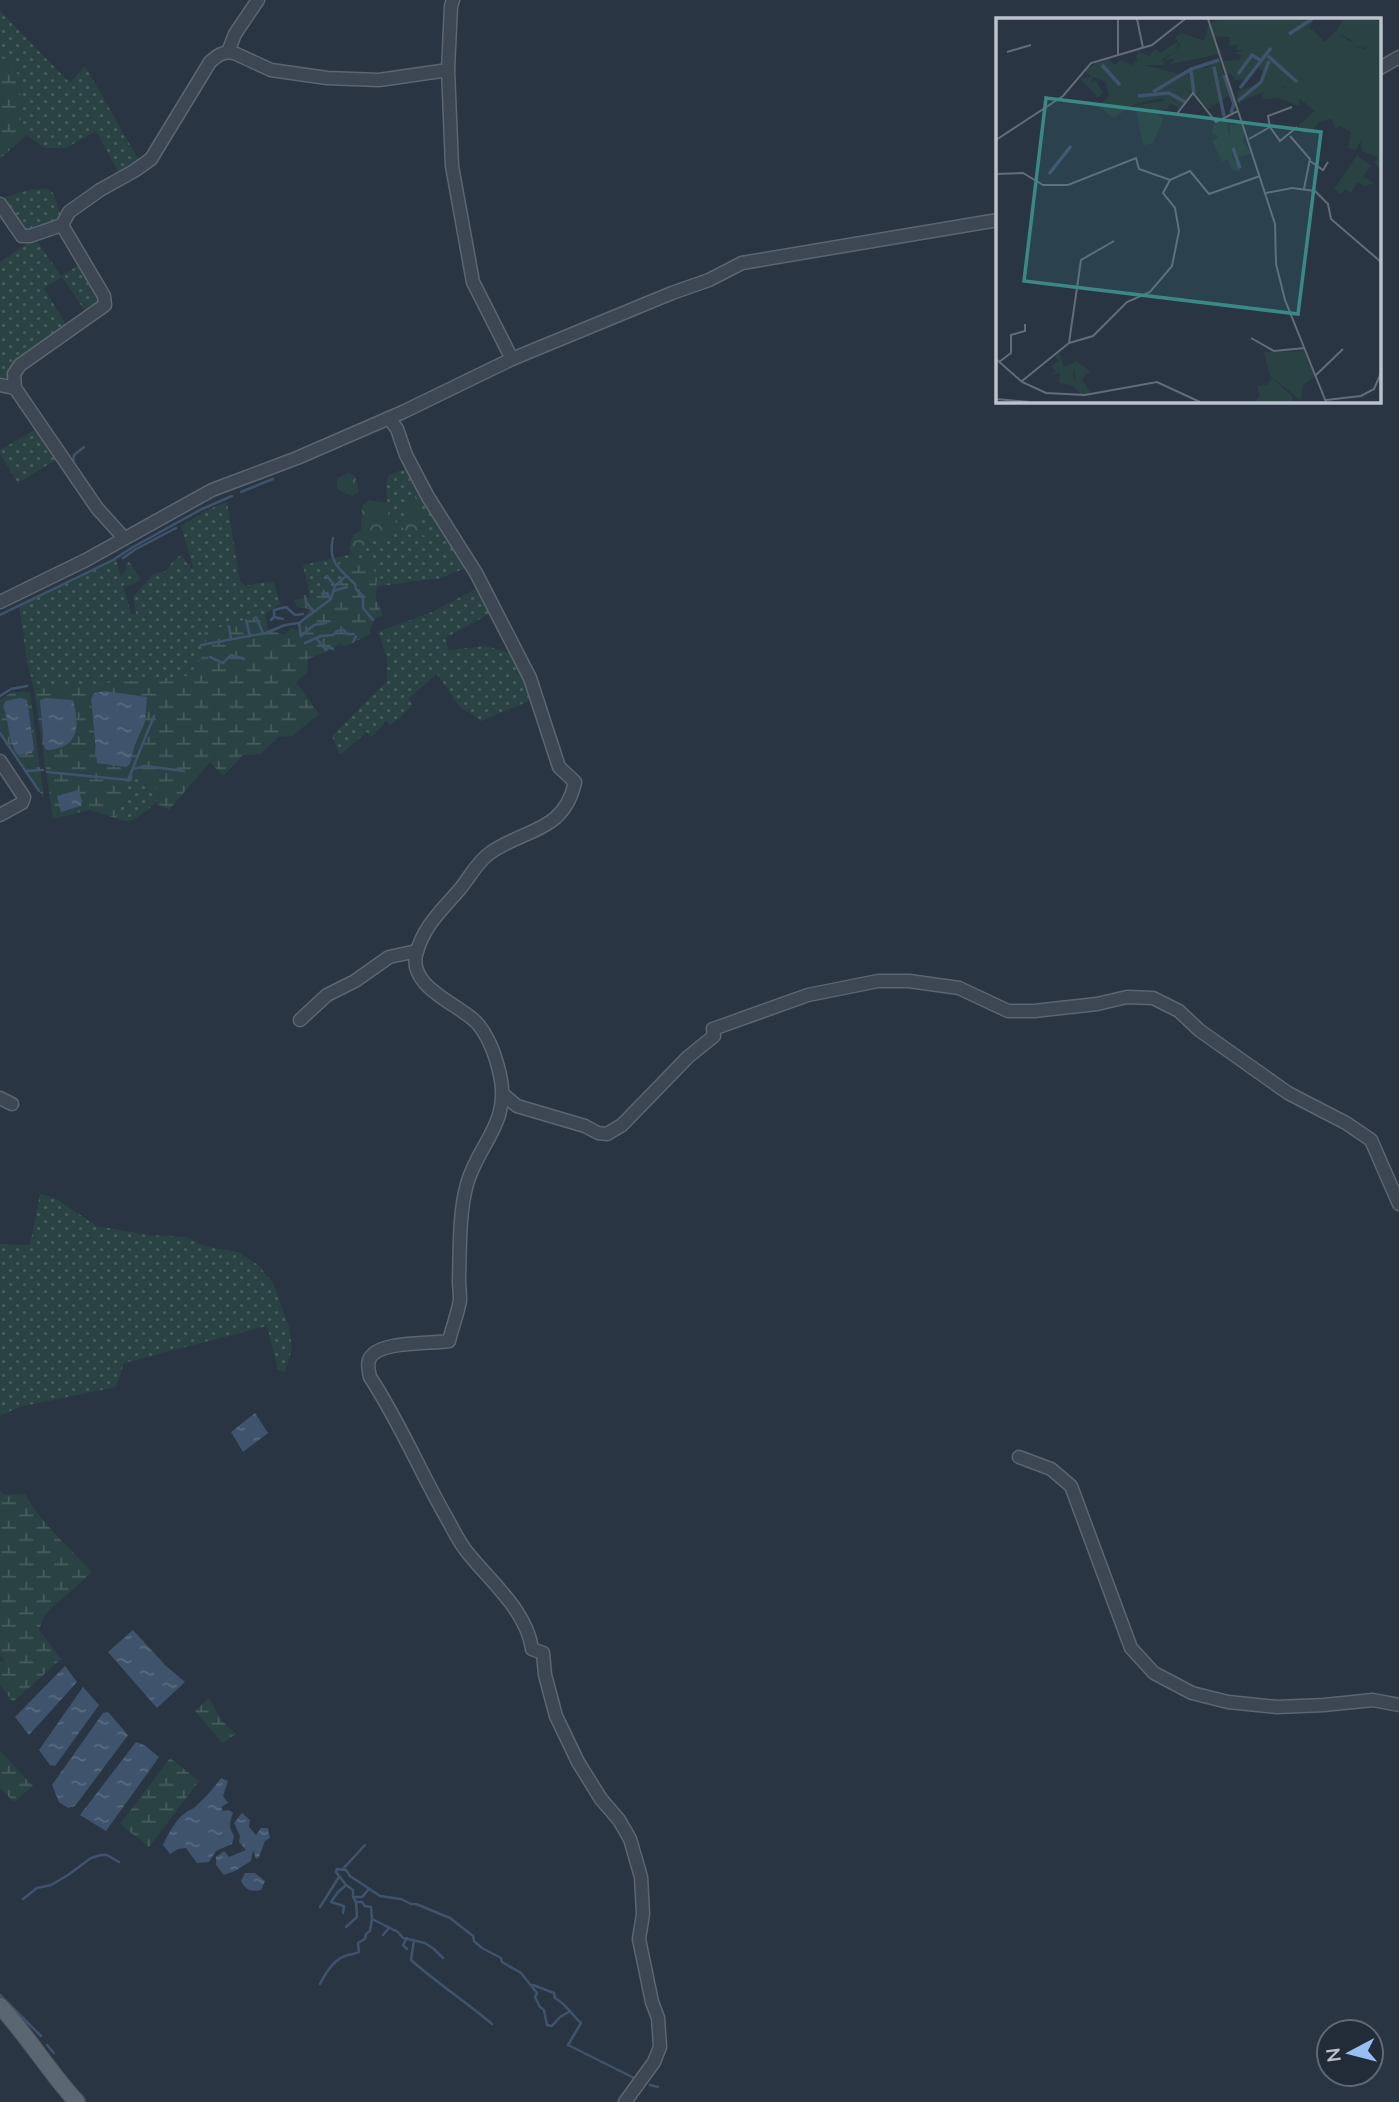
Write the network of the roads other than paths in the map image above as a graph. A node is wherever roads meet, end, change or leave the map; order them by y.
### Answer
1 (258, 0) edge
2 (453, 0) edge
3 (228, 52) junction
4 (1399, 57) edge
5 (1382, 67) edge
6 (448, 70) junction
7 (0, 204) edge
8 (996, 220) edge
9 (62, 225) junction
10 (512, 359) junction
11 (0, 385) edge
12 (15, 388) junction
13 (389, 418) junction
14 (124, 538) junction
15 (0, 602) edge
16 (0, 761) edge
17 (0, 815) edge
18 (417, 951) junction
19 (300, 1020) dead end
20 (503, 1094) junction
21 (517, 1107) junction
22 (496, 1124) junction
23 (1399, 1204) edge
24 (1019, 1457) dead end
25 (1399, 1704) edge
26 (0, 2006) edge
27 (77, 2102) edge
28 (625, 2102) edge

1 - 3 street
2 - 6 street
3 - 6 street
3 - 9 street
4 - 5 street
6 - 10 street
7 - 9 street
8 - 10 street
9 - 12 street
10 - 13 street
11 - 12 street
12 - 14 street
13 - 14 street
13 - 18 street
14 - 15 street
16 - 17 street
18 - 19 street
18 - 20 street
20 - 21 street
20 - 22 street
21 - 22 street
21 - 23 street
22 - 28 street
24 - 25 street
26 - 27 main road

